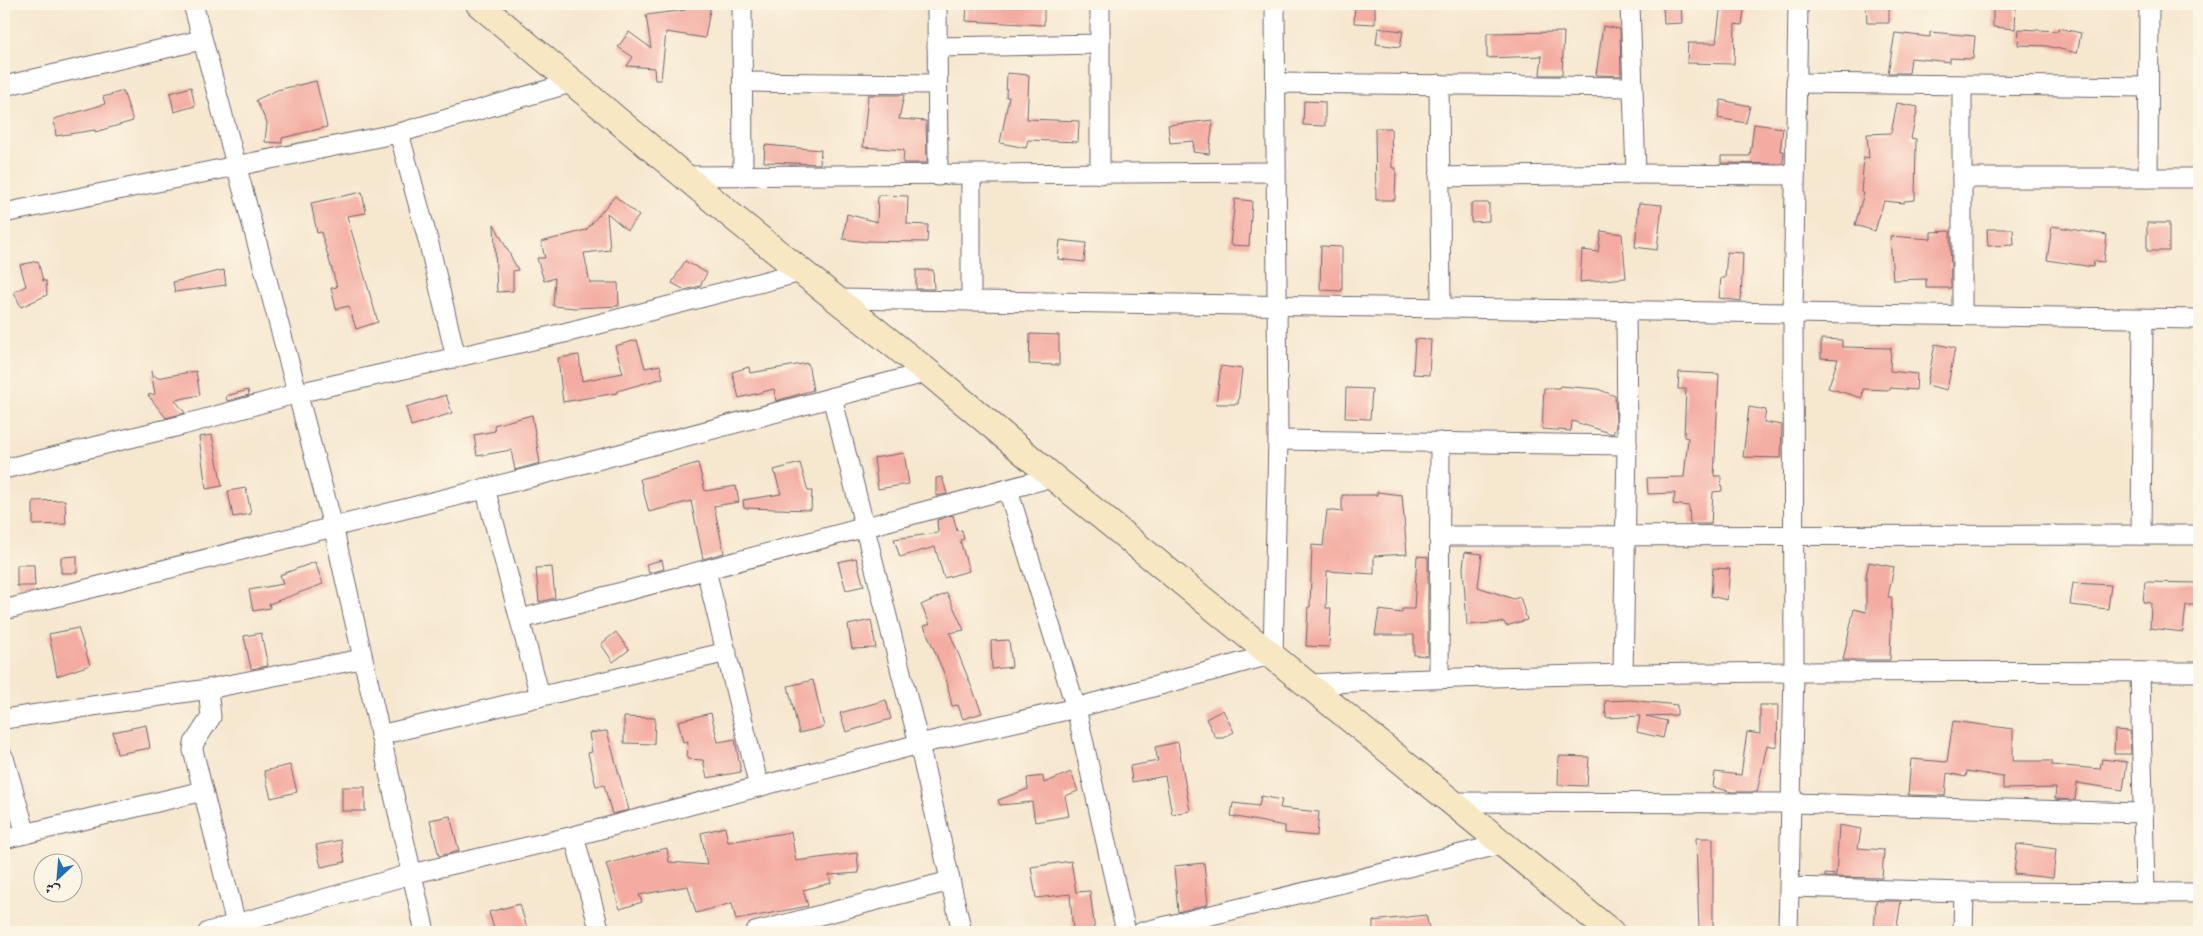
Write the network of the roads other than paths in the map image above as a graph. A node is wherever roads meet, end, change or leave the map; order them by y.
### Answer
1 (193, 4) edge
2 (479, 4) edge
3 (742, 4) edge
4 (937, 4) edge
5 (1100, 4) edge
6 (1275, 4) edge
7 (1630, 4) edge
8 (1798, 4) edge
9 (2149, 4) edge
10 (201, 40) junction
11 (1100, 44) junction
12 (937, 47) junction
13 (743, 82) junction
14 (571, 83) junction
15 (1276, 83) junction
16 (1796, 83) junction
17 (937, 84) junction
18 (1439, 84) junction
19 (4, 86) edge
20 (1962, 86) junction
21 (1633, 87) junction
22 (2148, 87) junction
23 (399, 133) junction
24 (235, 164) junction
25 (1276, 172) junction
26 (1100, 174) junction
27 (1636, 174) junction
28 (971, 175) junction
29 (1795, 175) junction
30 (683, 176) junction
31 (742, 176) junction
32 (938, 176) junction
33 (1439, 177) junction
34 (1962, 178) junction
35 (2148, 178) junction
36 (2199, 178) edge
37 (4, 213) edge
38 (801, 272) junction
39 (836, 299) junction
40 (971, 301) junction
41 (1278, 306) junction
42 (1440, 307) junction
43 (1626, 310) junction
44 (1793, 312) junction
45 (1962, 314) junction
46 (2143, 318) junction
47 (2199, 318) edge
48 (456, 358) junction
49 (928, 372) junction
50 (298, 394) junction
51 (832, 397) junction
52 (1278, 440) junction
53 (1440, 442) junction
54 (1627, 445) junction
55 (4, 469) edge
56 (1053, 477) junction
57 (484, 488) junction
58 (1008, 490) junction
59 (332, 526) junction
60 (866, 529) junction
61 (1793, 535) junction
62 (2141, 535) junction
63 (2199, 535) edge
64 (1441, 536) junction
65 (1625, 538) junction
66 (706, 570) junction
67 (4, 610) edge
68 (521, 619) junction
69 (727, 652) junction
70 (1273, 654) junction
71 (362, 659) junction
72 (1794, 672) junction
73 (2140, 672) junction
74 (2199, 672) edge
75 (1623, 675) junction
76 (1439, 678) junction
77 (1308, 684) junction
78 (208, 689) junction
79 (540, 696) junction
80 (1076, 708) junction
81 (4, 718) edge
82 (380, 735) junction
83 (919, 744) junction
84 (4, 758) edge
85 (759, 787) junction
86 (203, 791) junction
87 (1450, 802) junction
88 (1792, 803) junction
89 (2143, 812) junction
90 (26, 834) junction
91 (574, 836) junction
92 (4, 839) edge
93 (1502, 844) junction
94 (411, 874) junction
95 (950, 881) junction
96 (1791, 887) junction
97 (1964, 892) junction
98 (2145, 892) junction
99 (2199, 893) edge
100 (236, 924) junction
101 (792, 928) edge
102 (208, 932) edge
103 (426, 932) edge
104 (600, 932) edge
105 (756, 932) edge
106 (962, 932) edge
107 (1126, 932) edge
108 (1142, 932) edge
109 (1612, 932) edge
110 (1788, 932) edge
111 (1963, 932) edge

1 - 10 street
2 - 14 street
3 - 13 street
4 - 12 street
5 - 11 street
6 - 15 street
7 - 21 street
8 - 16 street
9 - 22 street
10 - 19 street
10 - 24 street
11 - 12 street
11 - 26 street
12 - 17 street
13 - 17 street
13 - 31 street
14 - 23 street
14 - 30 street
15 - 18 street
15 - 25 street
16 - 20 street
16 - 29 street
17 - 32 street
18 - 21 street
18 - 33 street
20 - 22 street
20 - 34 street
21 - 27 street
22 - 35 street
23 - 24 street
23 - 48 street
24 - 37 street
24 - 50 street
25 - 26 street
25 - 41 street
26 - 28 street
27 - 29 street
27 - 33 street
28 - 32 street
28 - 40 street
29 - 44 street
30 - 31 street
30 - 38 street
31 - 32 street
33 - 42 street
34 - 35 street
34 - 45 street
35 - 36 street
38 - 39 street
38 - 48 street
39 - 40 street
39 - 49 street
40 - 41 street
41 - 42 street
41 - 52 street
42 - 43 street
43 - 44 street
43 - 54 street
44 - 45 street
44 - 61 street
45 - 46 street
46 - 47 street
46 - 62 street
48 - 50 street
49 - 51 street
49 - 56 street
50 - 55 street
50 - 59 street
51 - 57 street
51 - 60 street
52 - 53 street
52 - 70 street
53 - 54 street
53 - 64 street
54 - 65 street
56 - 58 street
56 - 70 street
57 - 59 street
57 - 68 street
58 - 60 street
58 - 80 street
59 - 67 street
59 - 71 street
60 - 66 street
60 - 83 street
61 - 62 street
61 - 65 street
61 - 72 street
62 - 63 street
64 - 65 street
64 - 76 street
65 - 75 street
66 - 68 street
66 - 69 street
68 - 79 street
69 - 79 street
69 - 85 street
70 - 77 street
70 - 80 street
71 - 78 street
71 - 82 street
72 - 73 street
72 - 75 street
72 - 88 street
73 - 74 street
73 - 89 street
75 - 76 street
76 - 77 street
77 - 87 street
78 - 81 street
78 - 86 street
79 - 82 street
80 - 83 street
80 - 107 street
82 - 94 street
83 - 85 street
83 - 95 street
84 - 90 street
85 - 91 street
86 - 90 street
86 - 100 street
87 - 88 street
87 - 93 street
88 - 89 street
88 - 96 street
89 - 98 street
90 - 92 street
91 - 94 street
91 - 104 street
93 - 108 street
93 - 109 street
94 - 100 street
94 - 103 street
95 - 101 street
95 - 106 street
96 - 97 street
96 - 110 street
97 - 98 street
97 - 111 street
98 - 99 street
100 - 102 street
101 - 105 street

